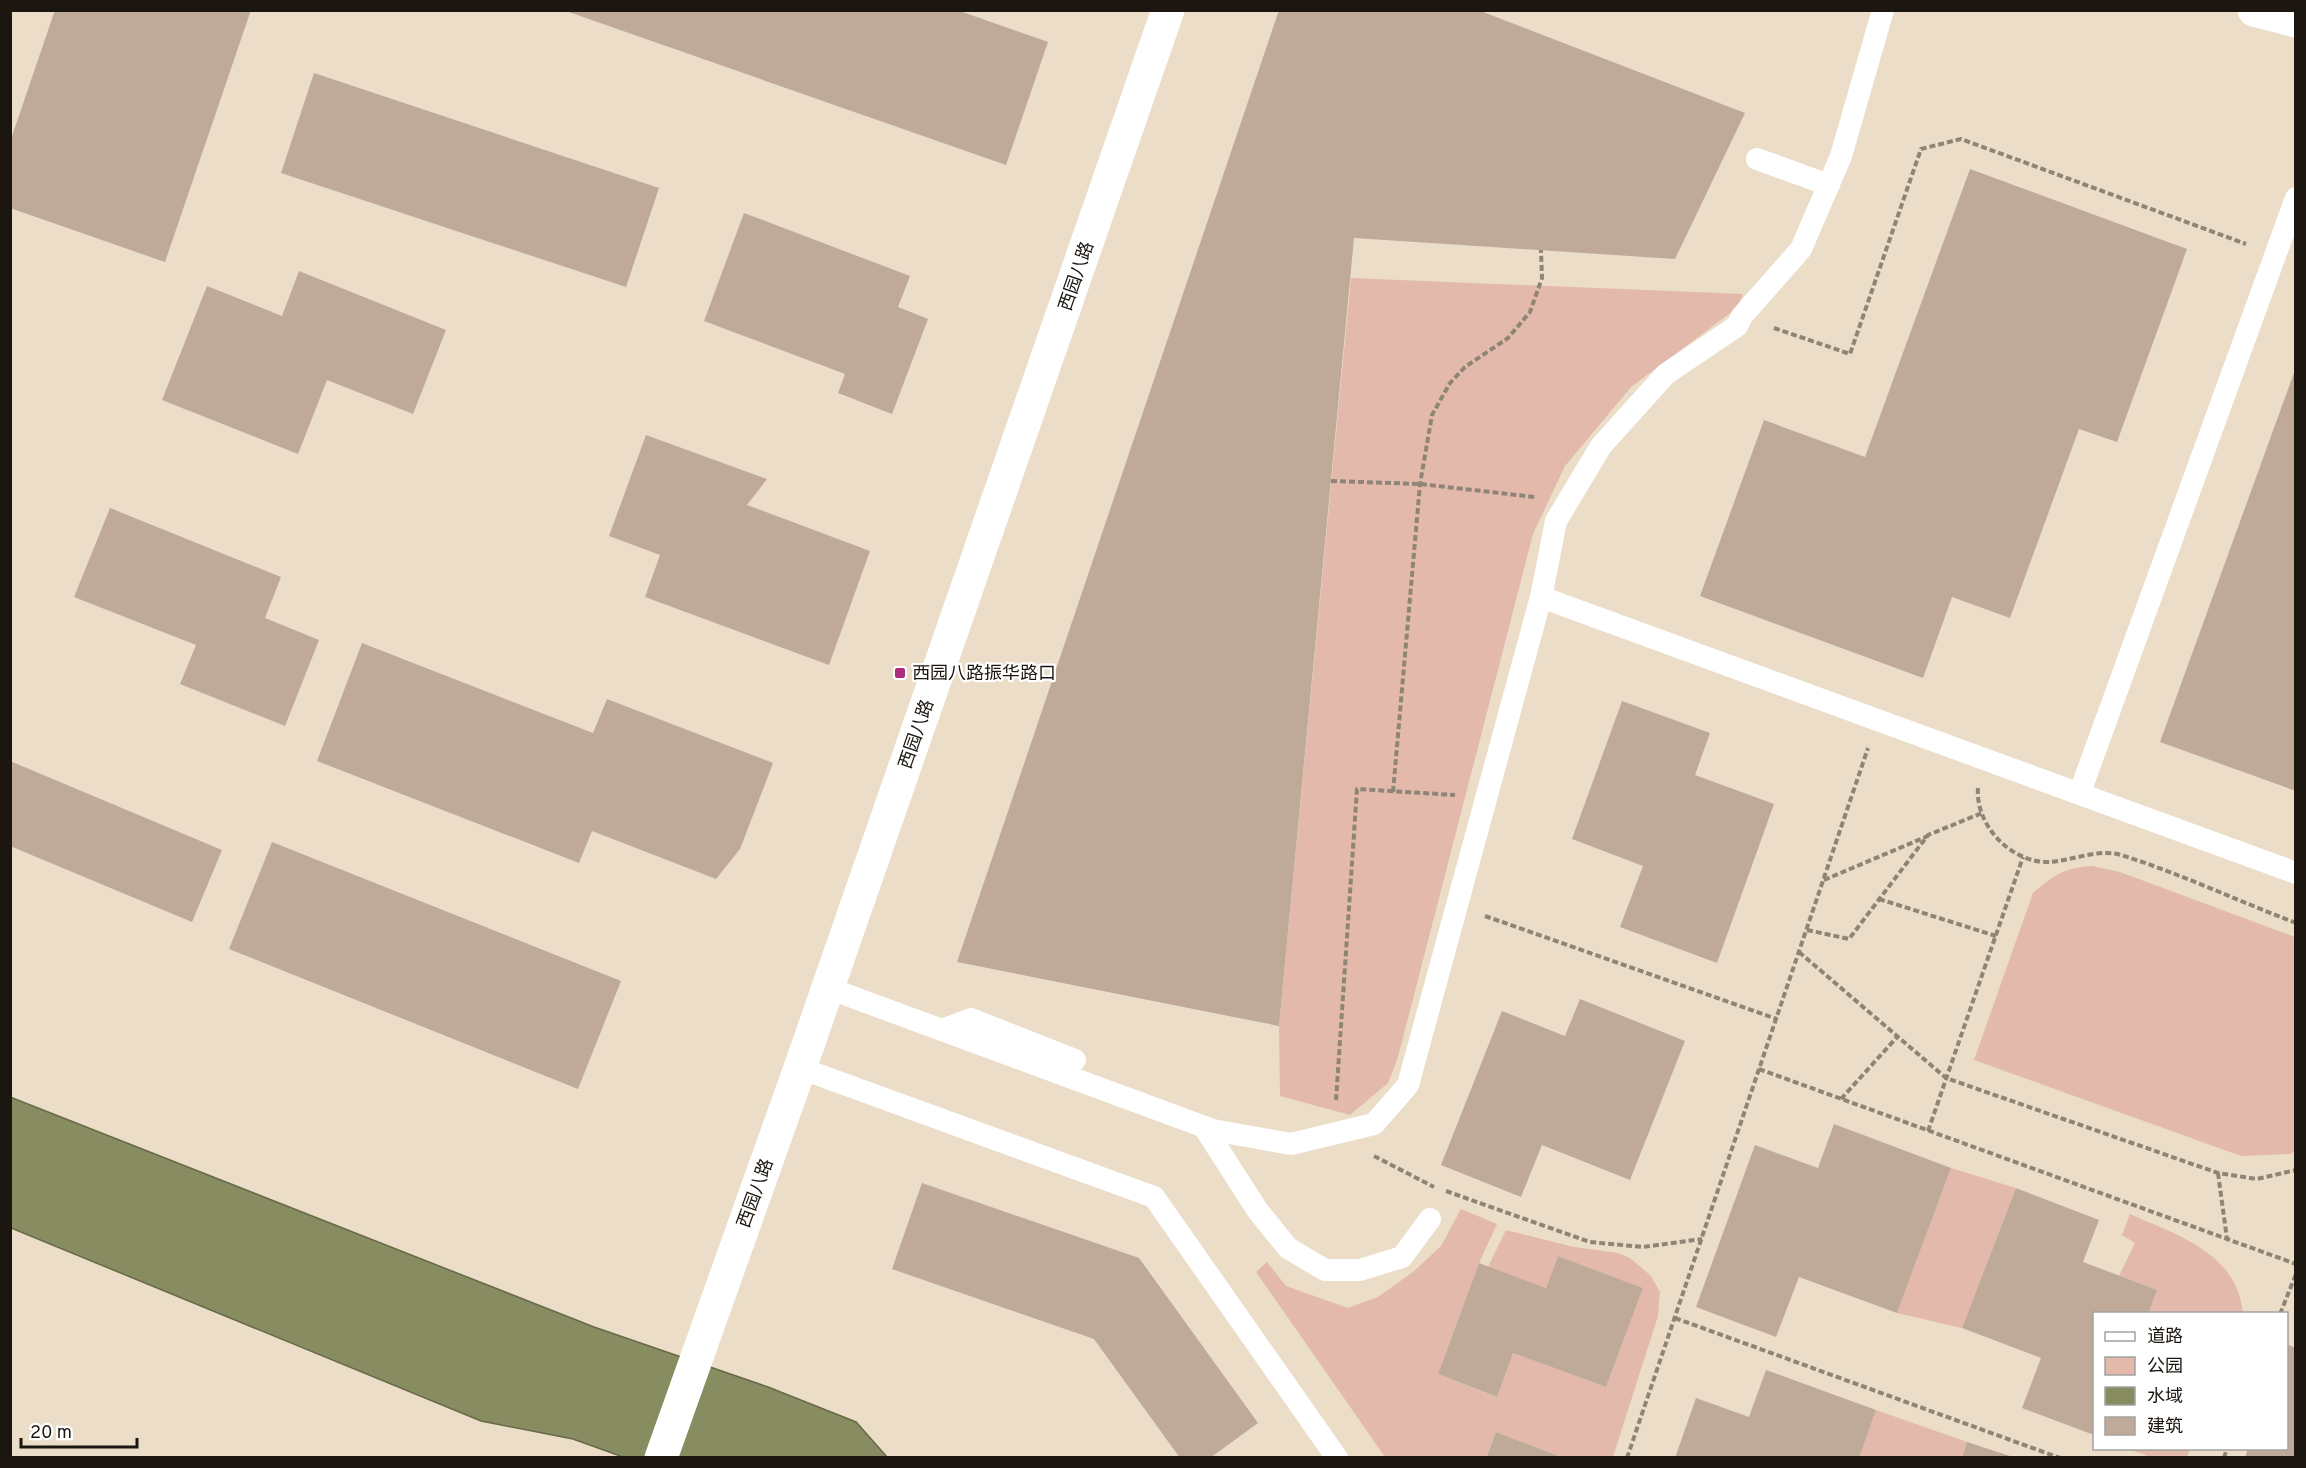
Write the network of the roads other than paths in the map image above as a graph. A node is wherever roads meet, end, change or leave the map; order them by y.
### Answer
1 (1168, 10) edge
2 (1883, 10) edge
3 (2254, 10) edge
4 (2295, 21) edge
5 (1756, 159) dead end
6 (1828, 185) junction
7 (2295, 198) edge
8 (1541, 597) junction
9 (2080, 792) junction
10 (2295, 873) edge
11 (828, 988) junction
12 (942, 1030) junction
13 (1075, 1060) dead end
14 (800, 1068) junction
15 (1204, 1127) junction
16 (1430, 1219) dead end
17 (661, 1458) edge
18 (1337, 1458) edge

1 - 11 street, 西园八路
2 - 6 lane
3 - 4 street
5 - 6 lane
6 - 8 lane
7 - 9 lane
8 - 9 lane
8 - 15 lane
9 - 10 lane
11 - 12 lane
11 - 14 street, 西园八路
12 - 13 lane
12 - 15 lane
14 - 17 street, 西园八路
14 - 18 lane
15 - 16 lane

